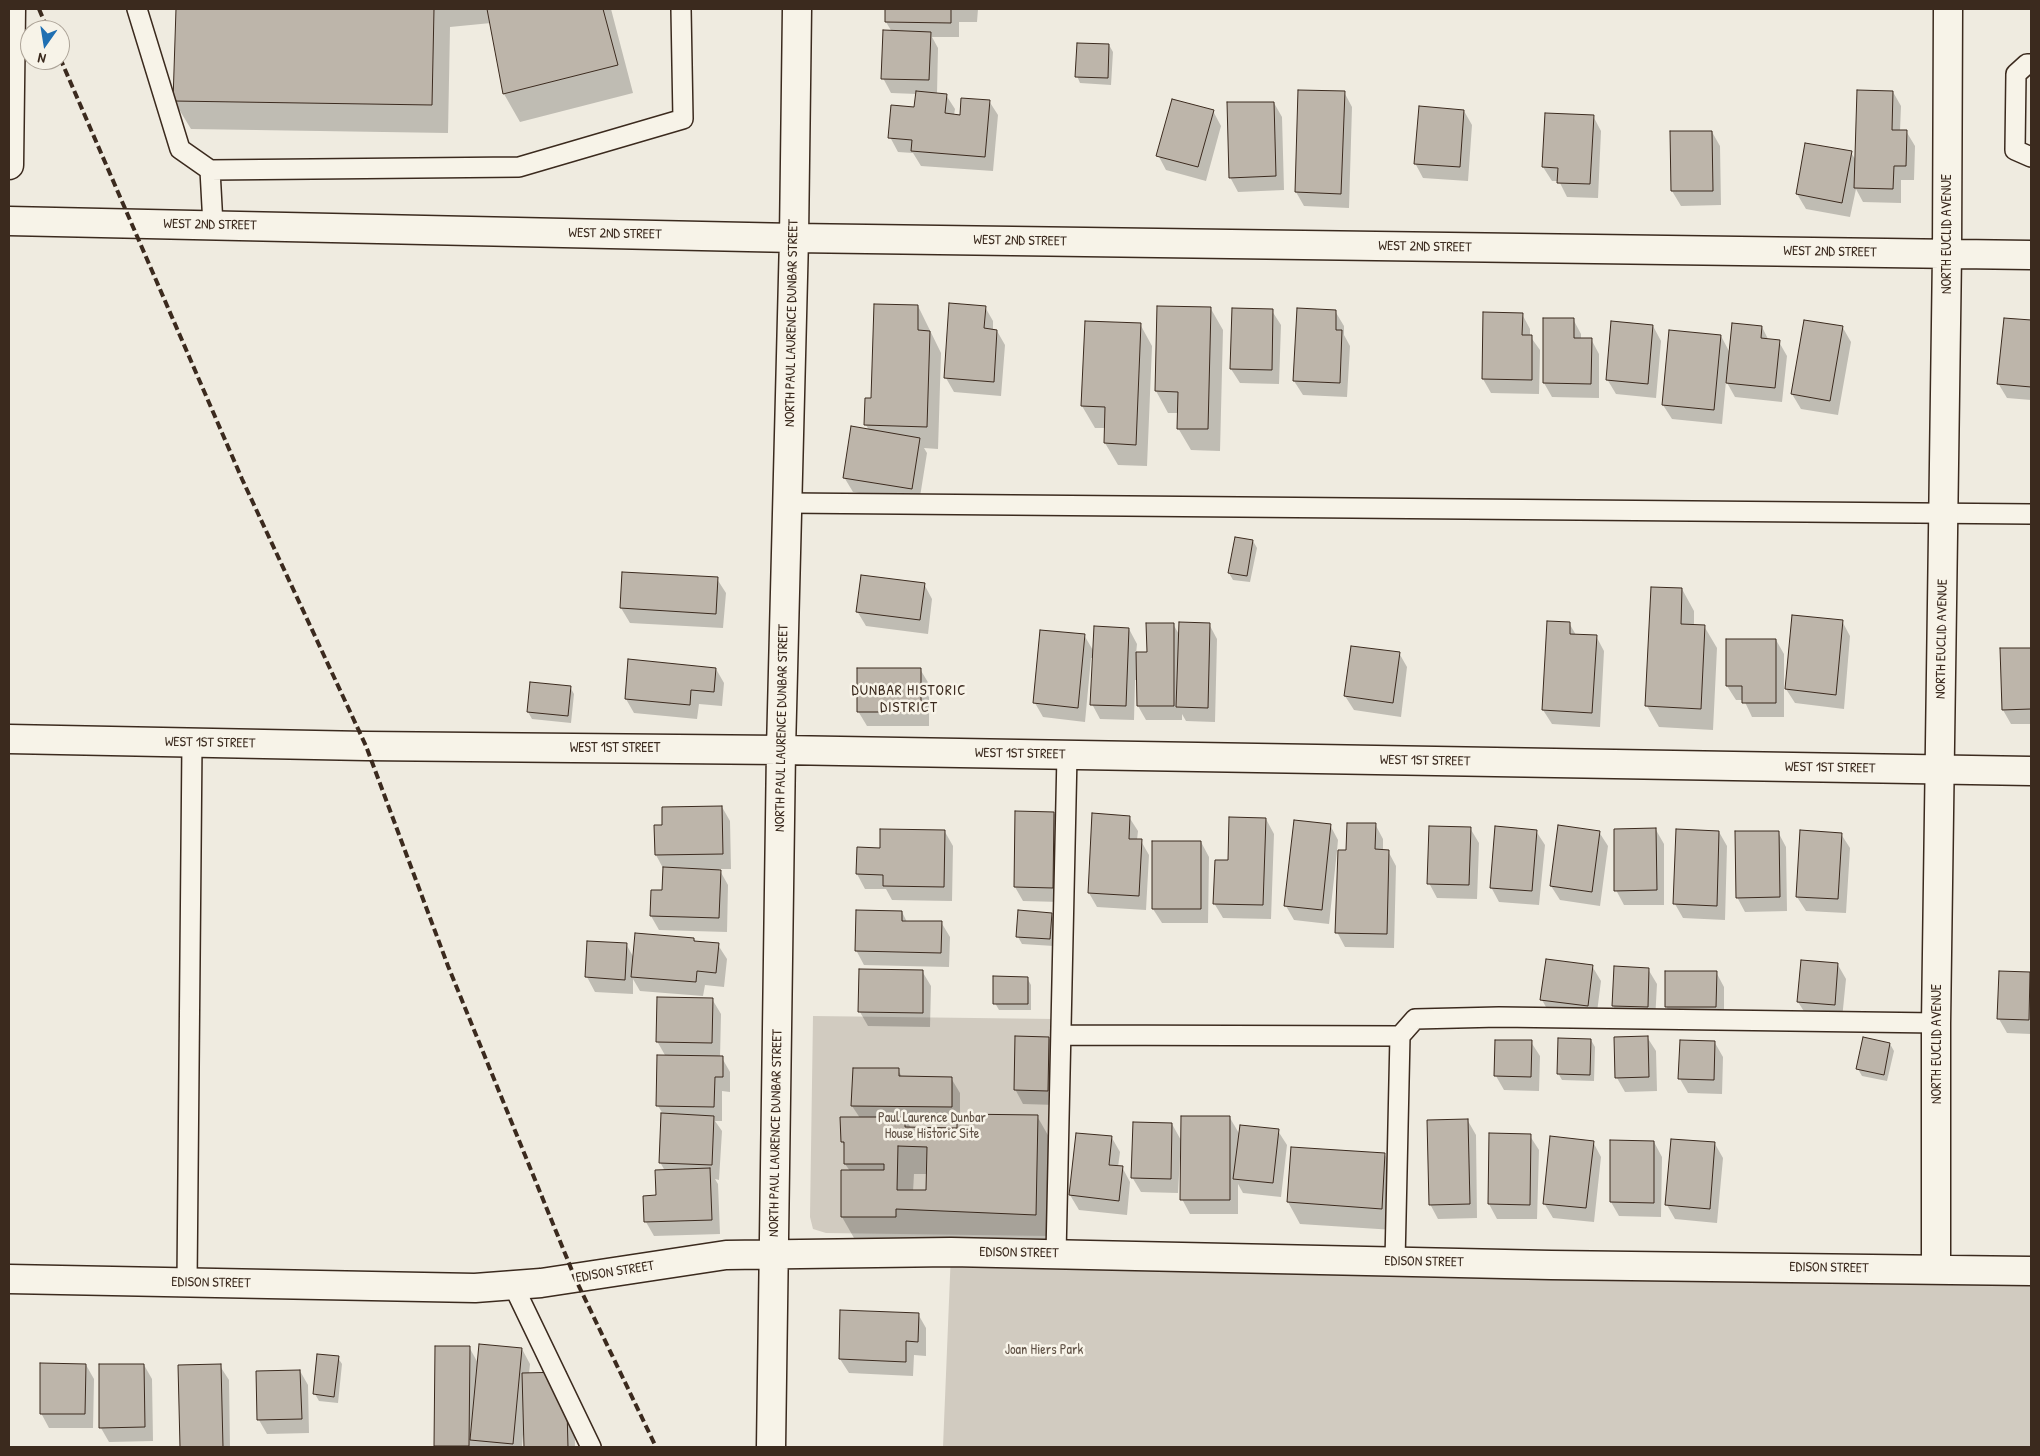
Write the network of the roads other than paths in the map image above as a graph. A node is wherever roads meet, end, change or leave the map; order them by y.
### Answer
1 (11, 9) edge
2 (138, 9) edge
3 (681, 9) edge
4 (797, 9) edge
5 (1948, 9) edge
6 (2031, 64) edge
7 (2031, 157) edge
8 (9, 165) edge
9 (210, 170) junction
10 (9, 220) edge
11 (213, 225) junction
12 (794, 238) junction
13 (1947, 254) junction
14 (2031, 255) edge
15 (787, 503) junction
16 (1944, 514) junction
17 (2031, 514) edge
18 (9, 739) edge
19 (192, 743) junction
20 (781, 750) junction
21 (1067, 755) junction
22 (1940, 770) junction
23 (2031, 771) edge
24 (1936, 1023) junction
25 (1060, 1035) junction
26 (1400, 1036) junction
27 (774, 1254) junction
28 (1056, 1254) junction
29 (1395, 1261) junction
30 (1936, 1269) junction
31 (2031, 1271) edge
32 (9, 1279) edge
33 (187, 1282) junction
34 (514, 1285) junction
35 (591, 1447) edge
36 (771, 1447) edge

1 - 8 street
2 - 9 lane
3 - 9 lane
4 - 12 street, NORTH PAUL LAURENCE DUNBAR STREET
5 - 13 street, NORTH EUCLID AVENUE
6 - 7 lane
9 - 11 lane
10 - 11 street, WEST 2ND STREET
11 - 12 street, WEST 2ND STREET
12 - 13 street, WEST 2ND STREET
12 - 15 street, NORTH PAUL LAURENCE DUNBAR STREET
13 - 14 street, WEST 2ND STREET
13 - 16 street, NORTH EUCLID AVENUE
15 - 16 lane
15 - 20 street, NORTH PAUL LAURENCE DUNBAR STREET
16 - 17 lane
16 - 22 street, NORTH EUCLID AVENUE
18 - 19 street, WEST 1ST STREET
19 - 20 street, WEST 1ST STREET
19 - 33 lane
20 - 21 street, WEST 1ST STREET
20 - 27 street, NORTH PAUL LAURENCE DUNBAR STREET
21 - 22 street, WEST 1ST STREET
21 - 25 lane
22 - 23 street, WEST 1ST STREET
22 - 24 street, NORTH EUCLID AVENUE
24 - 26 lane
24 - 30 street, NORTH EUCLID AVENUE
25 - 26 lane
25 - 28 lane
26 - 29 lane
27 - 28 street, EDISON STREET
27 - 34 street, EDISON STREET
27 - 36 street, NORTH PAUL LAURENCE DUNBAR STREET
28 - 29 street, EDISON STREET
29 - 30 street, EDISON STREET
30 - 31 street, EDISON STREET
32 - 33 street, EDISON STREET
33 - 34 street, EDISON STREET
34 - 35 lane

